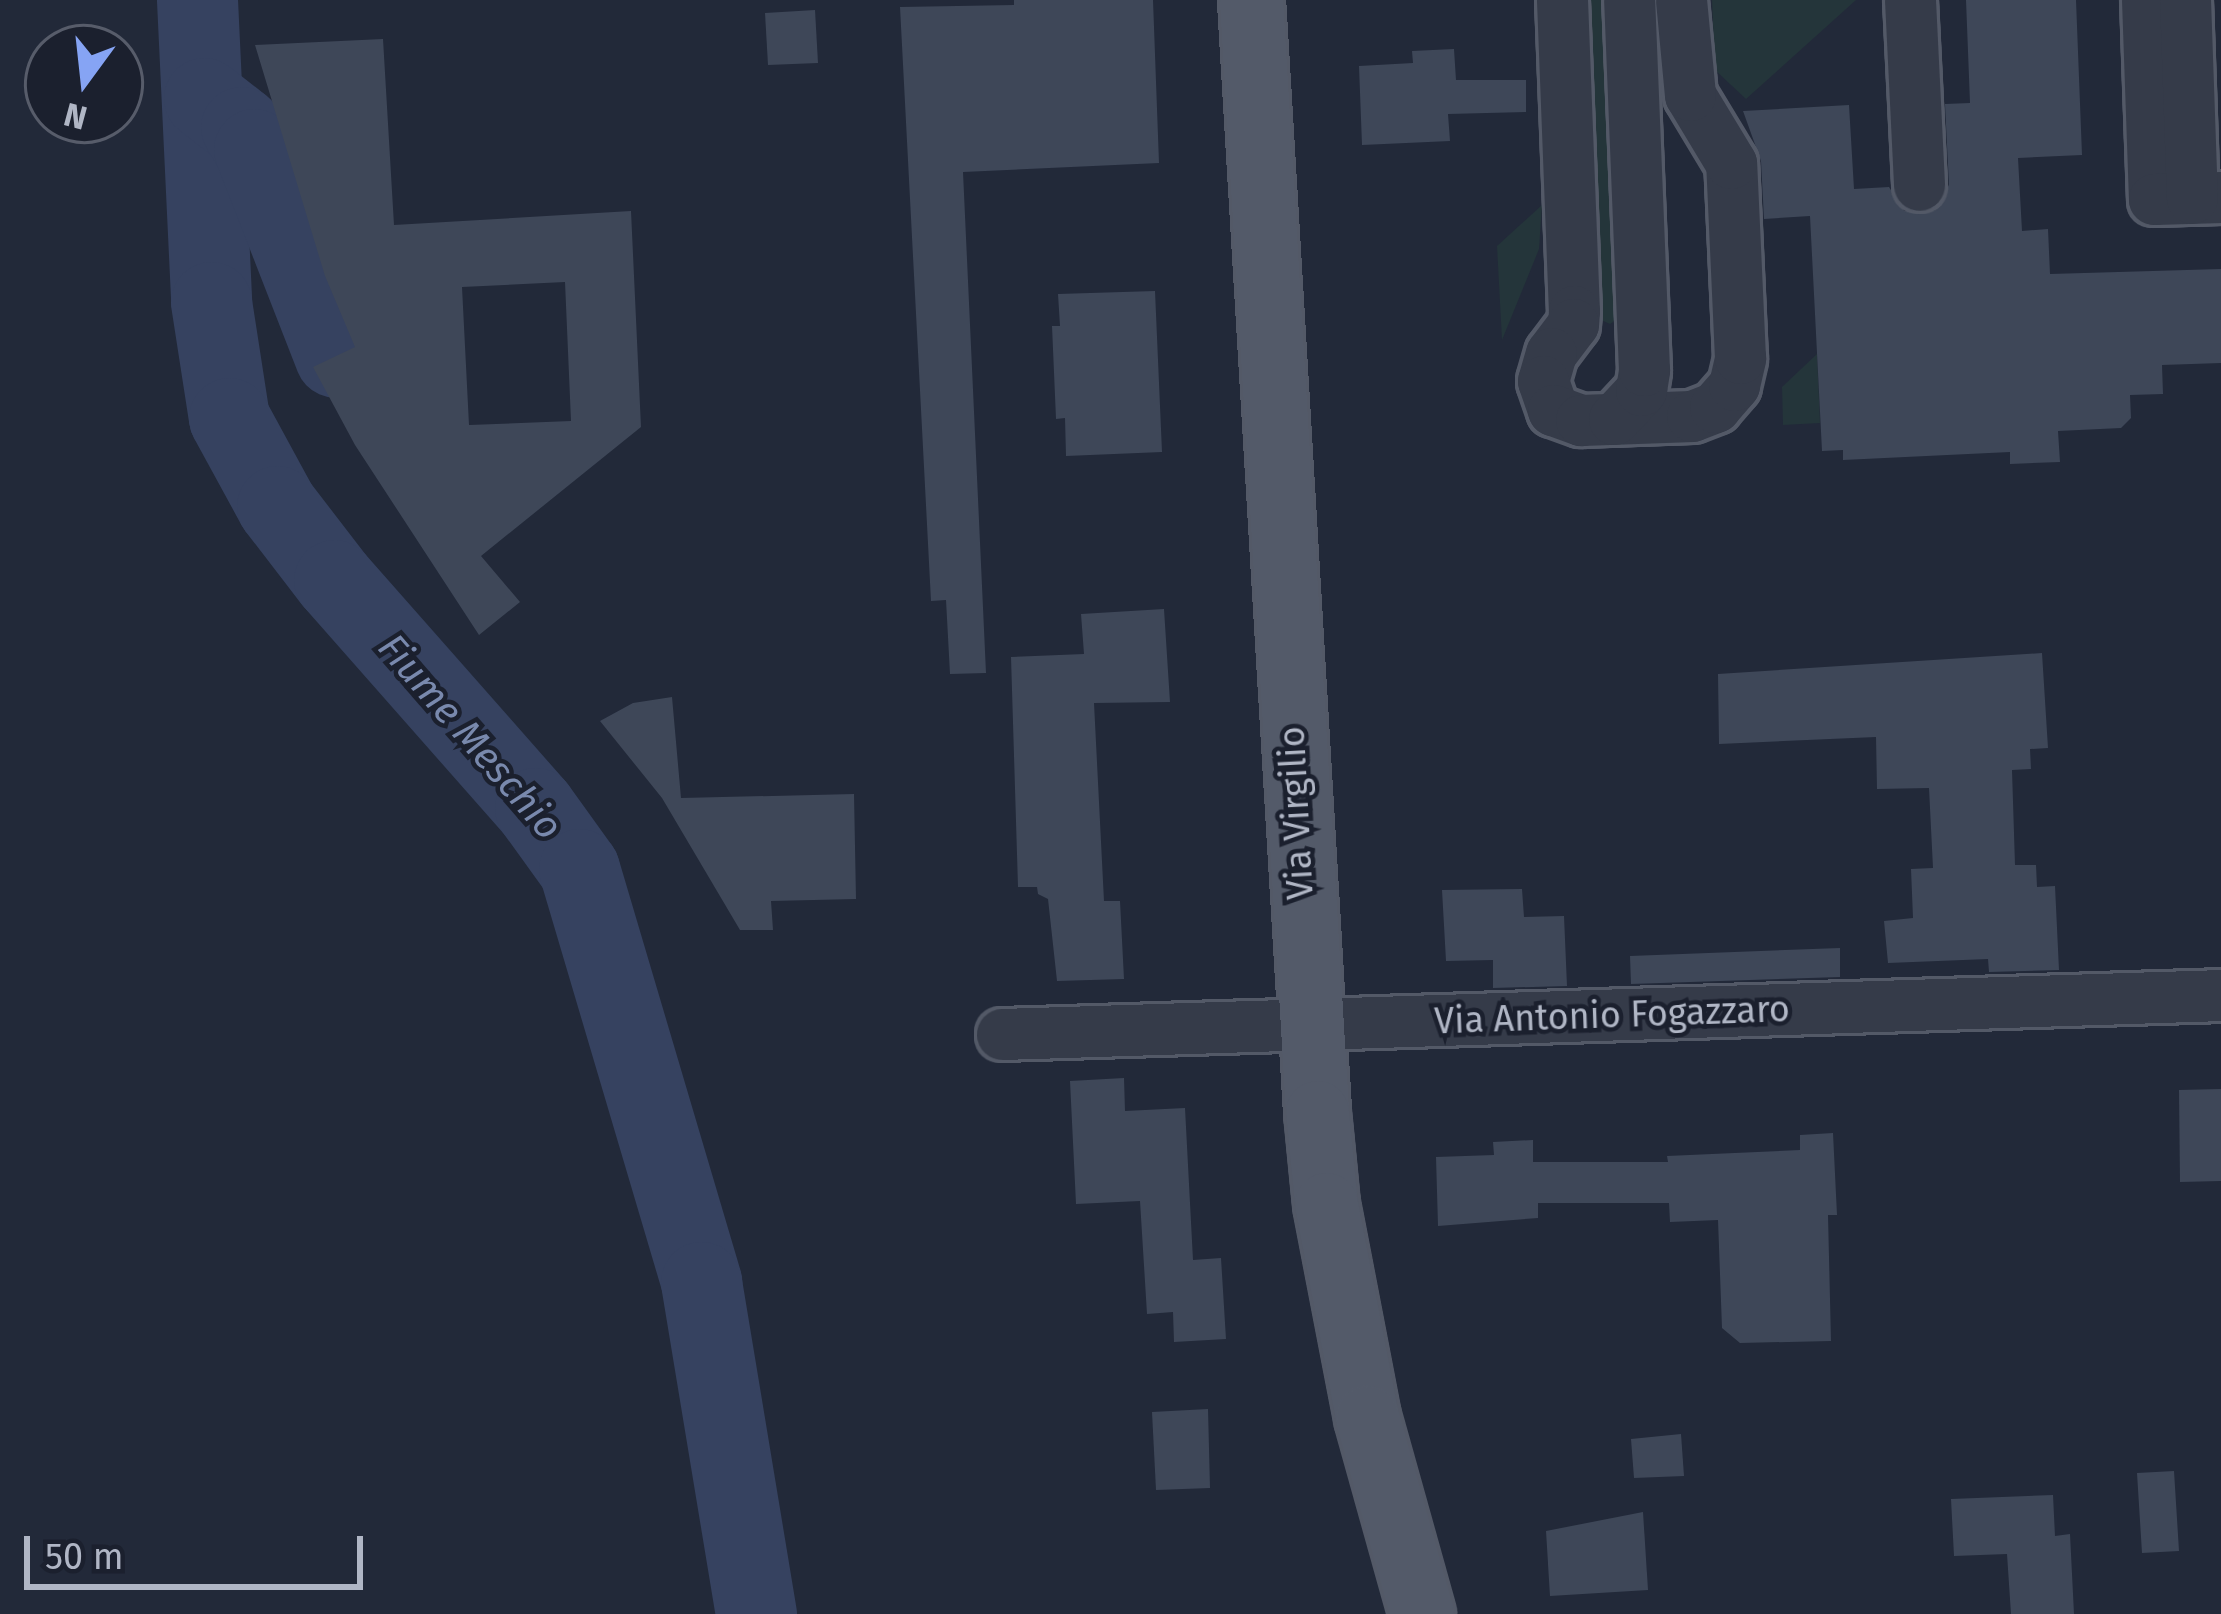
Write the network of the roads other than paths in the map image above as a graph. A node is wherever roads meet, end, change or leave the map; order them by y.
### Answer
1 (1251, 0) edge
2 (1562, 0) edge
3 (1629, 0) edge
4 (1681, 0) edge
5 (1910, 0) edge
6 (2147, 0) edge
7 (2185, 0) edge
8 (1919, 185) dead end
9 (2189, 198) edge
10 (1614, 419) junction
11 (2221, 995) edge
12 (1308, 1025) junction
13 (1002, 1034) dead end
14 (1422, 1614) edge

1 - 12 main road, Via Virgilio
2 - 10 street
3 - 10 street
4 - 10 street
5 - 8 street
6 - 9 street
7 - 9 street
11 - 12 street, Via Antonio Fogazzaro
12 - 13 street, Via Antonio Fogazzaro
12 - 14 main road, Via Virgilio

